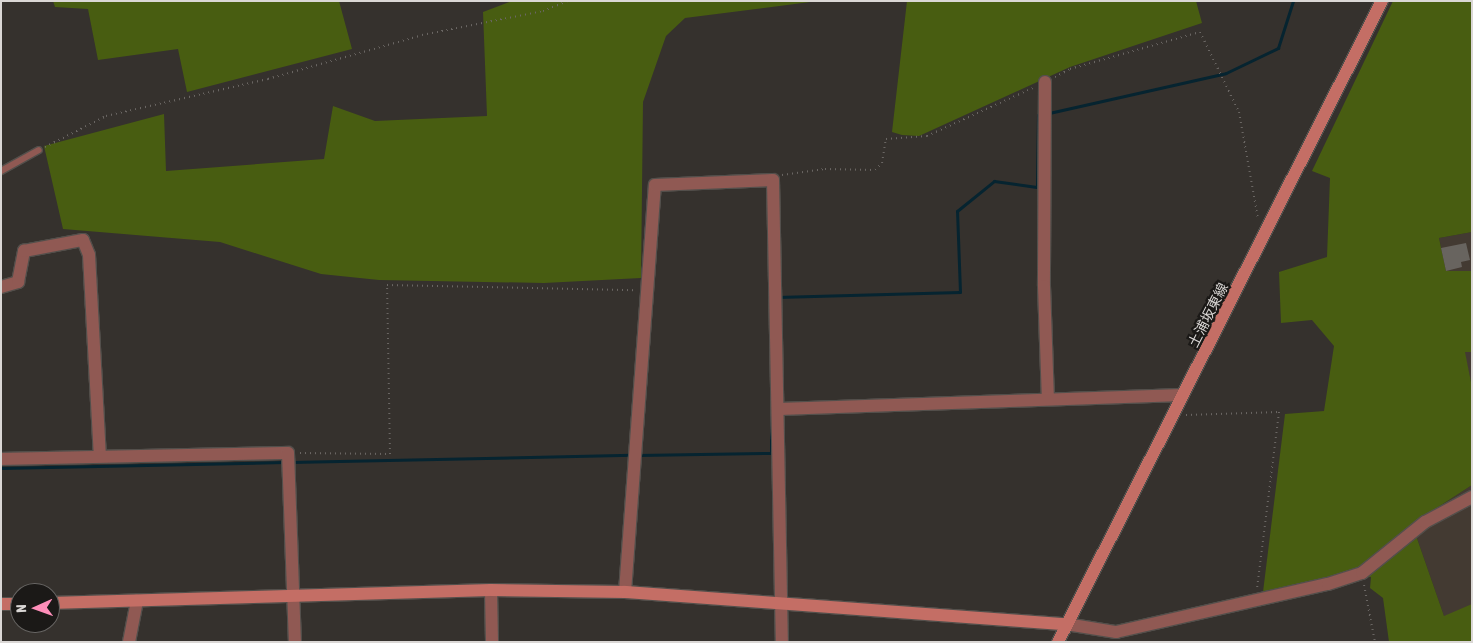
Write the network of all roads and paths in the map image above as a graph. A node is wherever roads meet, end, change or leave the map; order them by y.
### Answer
1 (568, 1) edge
2 (1382, 1) edge
3 (1045, 82) junction
4 (39, 150) joint
5 (1, 171) edge
6 (773, 180) junction
7 (1259, 223) dead end
8 (1, 287) edge
9 (645, 290) junction
10 (1184, 396) junction
11 (1048, 399) junction
12 (778, 409) junction
13 (1174, 415) junction
14 (288, 453) junction
15 (100, 456) junction
16 (1, 459) edge
17 (1472, 497) edge
18 (1362, 573) junction
19 (491, 590) junction
20 (625, 592) junction
21 (294, 596) junction
22 (1255, 600) junction
23 (137, 601) junction
24 (60, 603) edge
25 (781, 603) junction
26 (1066, 624) junction
27 (1115, 637) edge
28 (129, 642) edge
29 (295, 642) edge
30 (492, 642) edge
31 (782, 642) edge
32 (1058, 642) edge
33 (1375, 642) edge

1 - 4 path
2 - 10 street, 土浦坂東線
3 - 6 path
3 - 7 path
3 - 11 street
4 - 5 lane
6 - 9 street
6 - 12 street
8 - 15 street
9 - 14 path
9 - 20 street
10 - 11 street
10 - 13 street, 土浦坂東線
11 - 12 street
12 - 25 street
13 - 22 path
13 - 26 street, 土浦坂東線
14 - 15 street
14 - 21 street
15 - 16 street
17 - 18 street
18 - 22 street
18 - 33 path
19 - 20 street
19 - 21 street
19 - 30 street
20 - 25 street
21 - 23 street
21 - 29 street
22 - 27 street
23 - 24 street
23 - 28 street
25 - 26 street
25 - 31 street
26 - 27 street
26 - 32 street, 土浦坂東線

